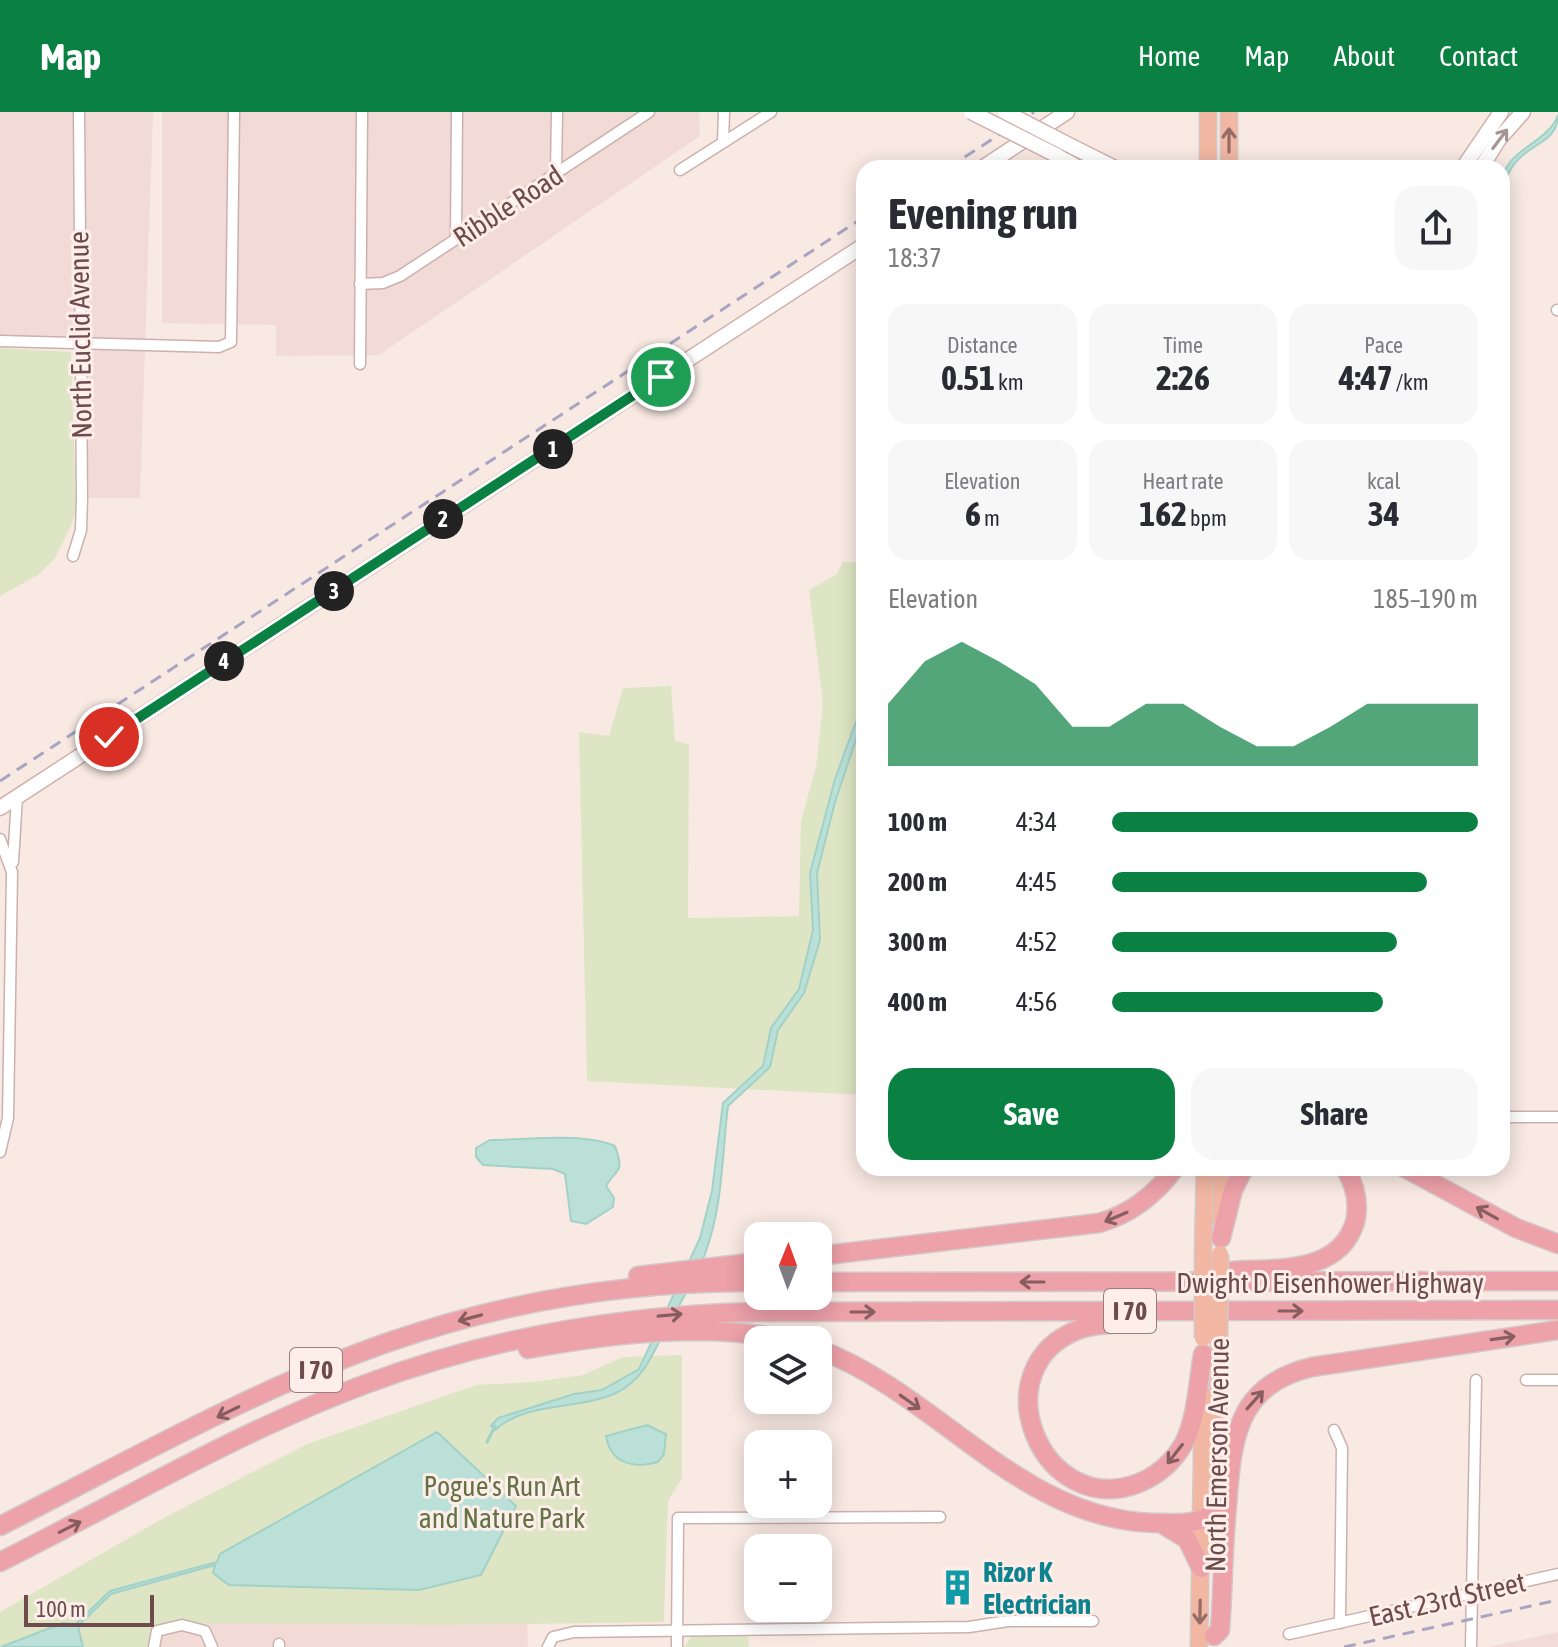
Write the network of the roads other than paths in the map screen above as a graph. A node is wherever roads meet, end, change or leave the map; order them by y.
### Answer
1 (79, 112) edge
2 (234, 112) edge
3 (362, 112) edge
4 (457, 112) edge
5 (557, 112) edge
6 (649, 112) edge
7 (724, 112) edge
8 (771, 112) edge
9 (971, 112) edge
10 (1005, 112) edge
11 (1067, 112) edge
12 (1208, 112) edge
13 (1229, 112) edge
14 (1501, 112) edge
15 (1523, 112) edge
16 (723, 142) junction
17 (994, 160) edge
18 (1065, 160) edge
19 (1099, 160) edge
20 (1208, 160) edge
21 (1229, 160) edge
22 (1468, 160) edge
23 (1486, 160) edge
24 (680, 170) dead end
25 (556, 174) junction
26 (456, 239) junction
27 (856, 250) edge
28 (360, 284) junction
29 (0, 341) edge
30 (79, 345) junction
31 (360, 364) dead end
32 (73, 556) dead end
33 (17, 797) junction
34 (0, 808) edge
35 (0, 839) edge
36 (12, 872) junction
37 (1510, 1117) edge
38 (1558, 1117) edge
39 (0, 1152) edge
40 (1168, 1176) edge
41 (1206, 1176) edge
42 (1221, 1176) edge
43 (1240, 1176) edge
44 (1349, 1176) edge
45 (1420, 1176) edge
46 (1558, 1244) edge
47 (1215, 1248) junction
48 (832, 1254) edge
49 (744, 1263) edge
50 (660, 1279) junction
51 (1558, 1281) edge
52 (744, 1282) edge
53 (832, 1282) edge
54 (1086, 1282) junction
55 (1558, 1310) edge
56 (1257, 1311) junction
57 (1558, 1330) edge
58 (744, 1333) edge
59 (1208, 1343) junction
60 (832, 1356) edge
61 (381, 1379) junction
62 (1476, 1380) dead end
63 (1526, 1380) dead end
64 (1558, 1380) edge
65 (1334, 1430) dead end
66 (1216, 1505) junction
67 (940, 1517) dead end
68 (1202, 1520) junction
69 (1158, 1523) junction
70 (0, 1526) edge
71 (0, 1562) edge
72 (1201, 1568) junction
73 (1558, 1574) edge
74 (1472, 1593) junction
75 (1093, 1621) dead end
76 (1340, 1623) junction
77 (677, 1628) junction
78 (1289, 1634) dead end
79 (550, 1642) edge
80 (1210, 1644) edge
81 (154, 1647) edge
82 (212, 1647) edge
83 (677, 1647) edge
84 (1471, 1647) edge

1 - 30 street, North Euclid Avenue
2 - 30 street
3 - 28 street
4 - 26 street
5 - 25 street
6 - 25 street, Ribble Road
7 - 16 street
8 - 16 street
9 - 18 main road, bridge
10 - 19 main road, bridge
11 - 17 main road
12 - 20 main road
21 -> 13 main road
14 - 22 main road
23 -> 15 main road
16 - 24 street
25 - 26 street, Ribble Road
26 - 28 street, Ribble Road
27 - 33 main road
28 - 31 street
29 - 30 street
30 - 32 street, North Euclid Avenue
33 - 34 main road
33 - 36 street
35 - 36 street
36 - 39 street
37 - 38 street
40 -> 48 highway
41 - 47 main road, North Emerson Avenue
42 - 47 main road, North Emerson Avenue
43 - 47 highway
44 - 54 highway
46 -> 45 highway
47 - 59 main road, North Emerson Avenue, bridge
49 - 50 highway
50 - 52 highway
50 -> 70 highway, I 70
51 - 54 highway, Dwight D Eisenhower Highway / I 70
54 -> 53 highway, Dwight D Eisenhower Highway / I 70
56 -> 55 highway, Dwight D Eisenhower Highway / I 70
59 -> 56 highway
61 -> 56 highway, Dwight D Eisenhower Highway / I 70
80 -> 57 highway
58 - 61 highway
59 - 66 main road, North Emerson Avenue
59 - 68 main road, North Emerson Avenue
60 -> 69 highway
71 -> 61 highway, Dwight D Eisenhower Highway / I 70
62 - 74 street
63 - 64 street
65 - 76 street
66 - 68 highway
66 - 80 main road, North Emerson Avenue
67 - 77 street
68 - 69 highway
68 - 72 main road, North Emerson Avenue
69 - 72 highway
72 -> 80 main road, North Emerson Avenue
73 - 74 street, East 23rd Street
74 - 76 street, East 23rd Street
74 - 84 street
75 - 77 street
76 - 78 street, East 23rd Street
77 - 79 street
77 - 83 street
81 - 82 street

